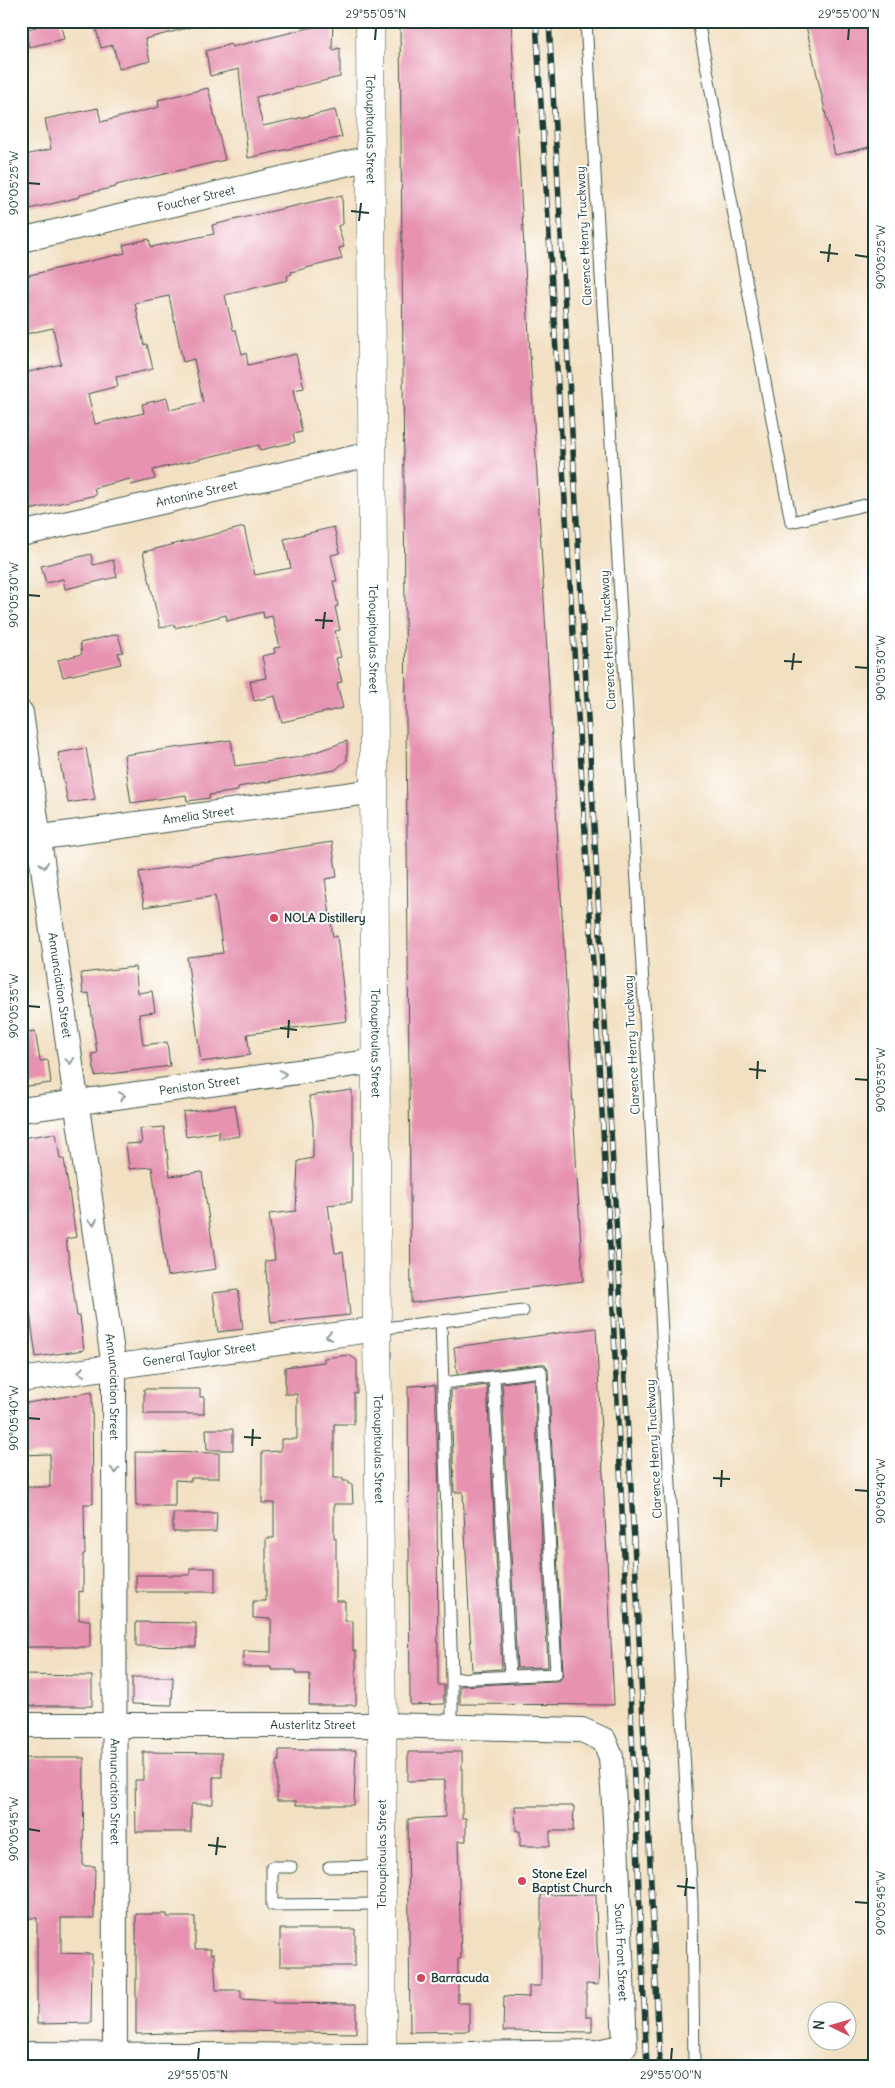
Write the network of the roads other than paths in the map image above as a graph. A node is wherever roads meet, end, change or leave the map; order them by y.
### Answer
1 (370, 21) edge
2 (586, 21) edge
3 (698, 21) edge
4 (370, 158) junction
5 (21, 240) edge
6 (371, 454) junction
7 (874, 503) edge
8 (21, 534) edge
9 (21, 713) edge
10 (375, 790) junction
11 (31, 839) edge
12 (377, 1061) junction
13 (76, 1102) junction
14 (21, 1110) edge
15 (523, 1311) dead end
16 (441, 1321) junction
17 (377, 1329) junction
18 (114, 1368) junction
19 (494, 1377) junction
20 (21, 1380) edge
21 (443, 1383) junction
22 (510, 1676) junction
23 (452, 1679) junction
24 (21, 1725) edge
25 (382, 1725) junction
26 (114, 1726) junction
27 (452, 1727) junction
28 (604, 1740) joint
29 (382, 1866) junction
30 (291, 1867) dead end
31 (329, 1867) dead end
32 (382, 1904) junction
33 (21, 2054) edge
34 (625, 2057) edge
35 (115, 2060) edge
36 (382, 2061) edge
37 (694, 2067) edge

1 - 4 street, Tchoupitoulas Street
2 - 37 lane, Clarence Henry Truckway
3 - 7 lane
4 - 5 street, Foucher Street
4 - 6 street, Tchoupitoulas Street
6 - 8 street, Antonine Street
6 - 10 street, Tchoupitoulas Street
9 - 11 street, Annunciation Street
10 - 11 street, Amelia Street
10 - 12 street, Tchoupitoulas Street
11 -> 13 street, Annunciation Street
13 -> 12 street, Peniston Street
12 - 17 street, Tchoupitoulas Street
13 - 14 street, Peniston Street
13 -> 18 street, Annunciation Street
15 - 16 lane
16 - 17 lane
16 - 21 lane
17 -> 18 street, General Taylor Street
17 - 25 street, Tchoupitoulas Street
18 -> 20 street, General Taylor Street
18 -> 26 street, Annunciation Street
19 - 21 lane
19 - 22 lane
19 - 22 lane
21 - 23 lane
22 - 23 lane
23 - 27 lane
24 - 26 street, Austerlitz Street
25 - 26 street, Austerlitz Street
25 - 27 street, Austerlitz Street
25 - 29 street, Tchoupitoulas Street
26 - 35 street, Annunciation Street
27 - 28 street, Austerlitz Street
28 - 34 street, South Front Street
29 - 31 lane
29 - 32 street, Tchoupitoulas Street
30 - 32 lane
32 - 36 street, Tchoupitoulas Street
33 - 35 street
34 - 36 street
35 - 36 street

